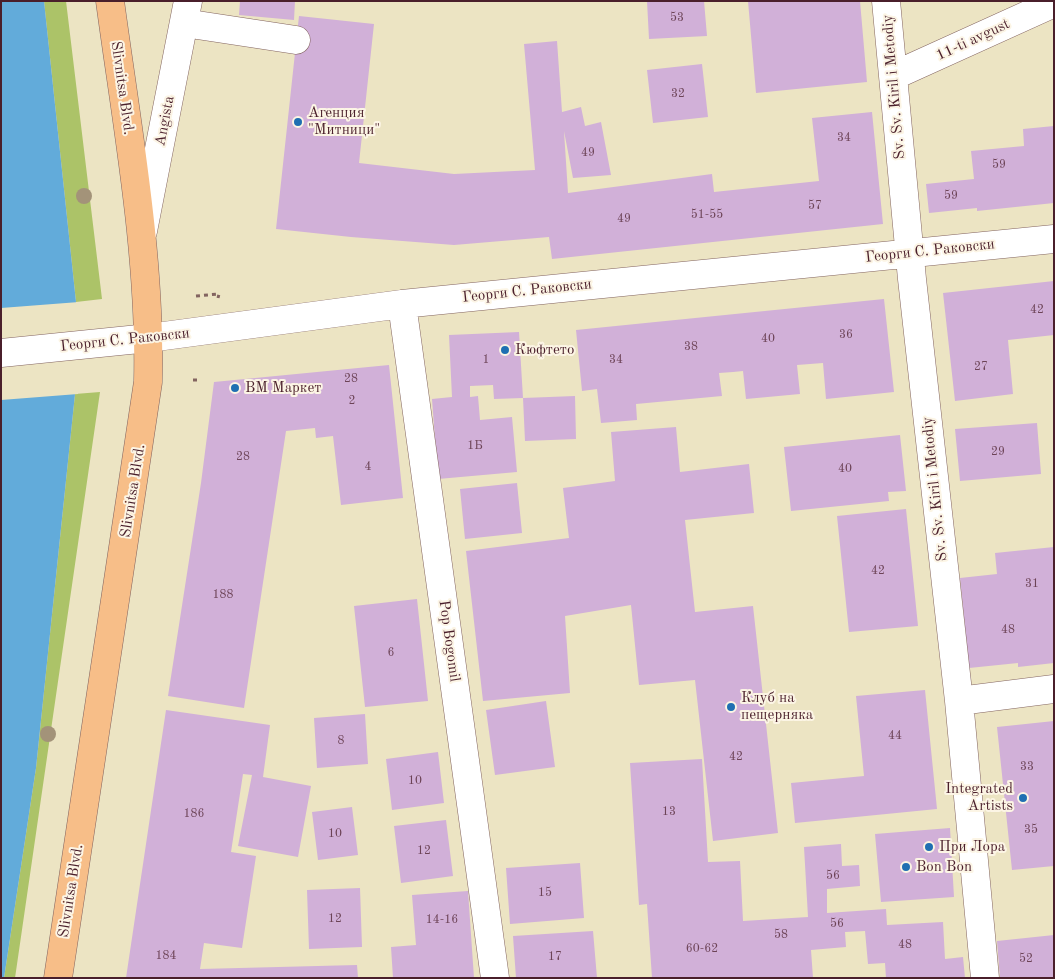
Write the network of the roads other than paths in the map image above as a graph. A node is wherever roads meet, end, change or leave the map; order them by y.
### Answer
1 (110, 1) edge
2 (886, 1) edge
3 (1054, 3) edge
4 (186, 12) edge
5 (296, 40) dead end
6 (893, 76) junction
7 (1054, 239) edge
8 (142, 240) junction
9 (910, 253) junction
10 (402, 304) junction
11 (149, 338) junction
12 (1, 353) edge
13 (1054, 689) edge
14 (958, 701) junction
15 (58, 978) edge
16 (495, 978) edge
17 (984, 978) edge

1 - 8 main road, Slivnitsa Blvd.
2 - 6 street, Sv. Sv. Kiril i Metodiy
3 - 6 street, 11-ti avgust
4 - 5 street
4 - 8 street, Angista
6 - 9 street, Sv. Sv. Kiril i Metodiy
7 - 9 street, Георги С. Раковски
8 - 11 main road, Slivnitsa Blvd.
9 - 10 street, Георги С. Раковски
9 - 14 street, Sv. Sv. Kiril i Metodiy
10 - 11 street, Георги С. Раковски
10 - 16 street, Pop Bogomil
11 - 12 street, Георги С. Раковски
11 - 15 main road, Slivnitsa Blvd.
13 - 14 street
14 - 17 street, Sv. Sv. Kiril i Metodiy

